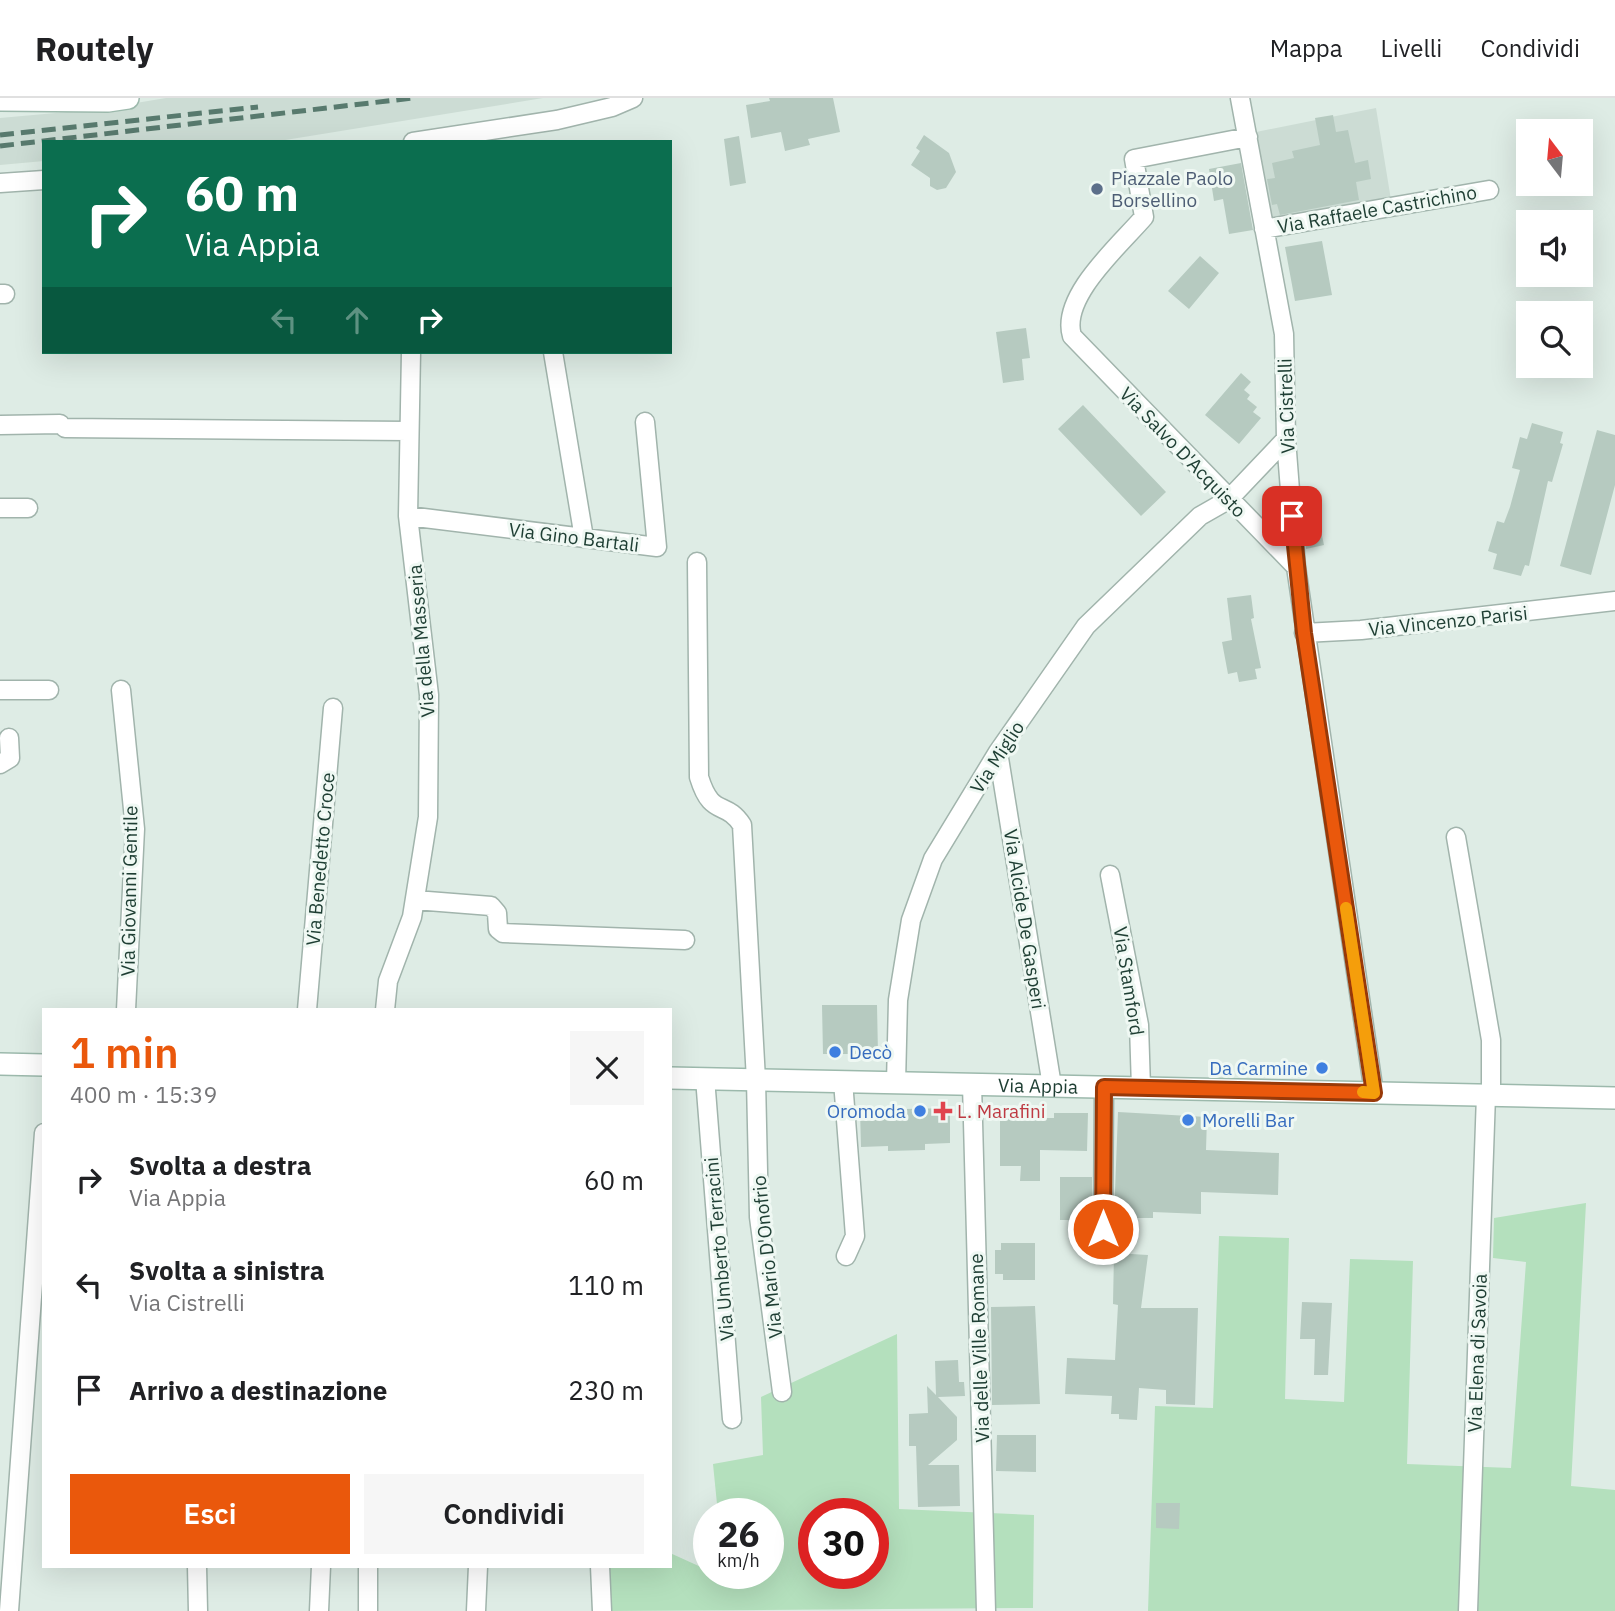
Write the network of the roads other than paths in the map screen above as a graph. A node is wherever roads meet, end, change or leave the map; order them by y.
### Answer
1 (128, 98) edge
2 (633, 98) edge
3 (1240, 98) edge
4 (9, 100) edge
5 (517, 135) edge
6 (1248, 137) junction
7 (459, 138) edge
8 (436, 140) edge
9 (42, 180) edge
10 (0, 183) edge
11 (1489, 190) dead end
12 (1264, 229) junction
13 (411, 354) edge
14 (553, 354) edge
15 (645, 422) dead end
16 (0, 425) edge
17 (408, 431) junction
18 (1286, 439) junction
19 (1228, 500) junction
20 (0, 508) edge
21 (28, 508) dead end
22 (408, 516) junction
23 (584, 538) junction
24 (697, 562) dead end
25 (1296, 567) junction
26 (1615, 589) edge
27 (1615, 601) edge
28 (1591, 604) junction
29 (1304, 633) junction
30 (0, 690) edge
31 (49, 690) dead end
32 (121, 690) dead end
33 (332, 708) dead end
34 (9, 738) dead end
35 (998, 752) junction
36 (0, 764) edge
37 (1456, 837) dead end
38 (1111, 875) dead end
39 (415, 900) junction
40 (685, 940) dead end
41 (126, 1008) edge
42 (307, 1008) edge
43 (385, 1008) edge
44 (0, 1064) edge
45 (42, 1065) edge
46 (672, 1078) edge
47 (705, 1079) junction
48 (756, 1080) junction
49 (843, 1082) junction
50 (897, 1083) junction
51 (972, 1084) junction
52 (1052, 1086) junction
53 (1104, 1087) junction
54 (1141, 1088) junction
55 (1374, 1093) junction
56 (1488, 1095) junction
57 (1615, 1098) edge
58 (42, 1160) edge
59 (1103, 1229) dead end
60 (846, 1256) dead end
61 (782, 1392) dead end
62 (732, 1419) dead end
63 (197, 1568) edge
64 (321, 1568) edge
65 (368, 1568) edge
66 (478, 1568) edge
67 (600, 1568) edge
68 (9, 1611) edge
69 (198, 1611) edge
70 (318, 1611) edge
71 (368, 1611) edge
72 (476, 1611) edge
73 (602, 1611) edge
74 (986, 1611) edge
75 (1468, 1611) edge

1 - 4 main road
2 - 5 street
3 - 6 street
5 - 7 street
6 - 12 street, Via Cistrelli
6 - 19 street, Via Salvo D'Acquisto
7 - 8 street
9 - 10 street
11 - 12 street, Via Raffaele Castrichino
12 - 18 street, Via Cistrelli
13 - 17 street, Via della Masseria
14 - 23 street
15 - 23 street, Via Gino Bartali
16 - 17 street
17 - 22 street, Via della Masseria
18 - 19 street, Via Miglio
18 - 25 street, Via Cistrelli
19 - 25 street, Via Salvo D'Acquisto
19 - 35 street, Via Miglio
20 - 21 street
22 - 23 street, Via Gino Bartali
22 - 39 street, Via della Masseria
24 - 48 street, Via Mario D'Onofrio
25 - 29 street, Via Cistrelli
26 - 28 street, Via Vincenzo Parisi
27 - 28 street, Via Vincenzo Parisi
28 - 29 street, Via Vincenzo Parisi
29 - 55 street, Via Cistrelli
30 - 31 street
32 - 41 street, Via Giovanni Gentile
33 - 42 street, Via Benedetto Croce
34 - 36 street
35 - 50 street, Via Miglio
35 - 52 street, Via Alcide De Gasperi
37 - 56 street, Via Elena di Savoia
38 - 54 street, Via Stamford
39 - 40 street
39 - 43 street, Via della Masseria
44 - 45 main road
46 - 47 main road, Via Appia
47 - 48 main road, Via Appia
47 - 62 street, Via Umberto Terracini
48 - 49 main road, Via Appia
48 - 61 street, Via Mario D'Onofrio
49 - 50 main road, Via Appia
49 - 60 street
50 - 51 main road, Via Appia
51 - 52 main road, Via Appia
51 - 74 street, Via delle Ville Romane
52 - 53 main road, Via Appia
53 - 54 main road, Via Appia
53 - 59 street
54 - 55 main road, Via Appia
55 - 56 main road, Via Appia
56 - 57 main road, Via Appia
56 - 75 street, Via Elena di Savoia
58 - 68 street
63 - 69 street
64 - 70 street
65 - 71 street
66 - 72 street
67 - 73 street

